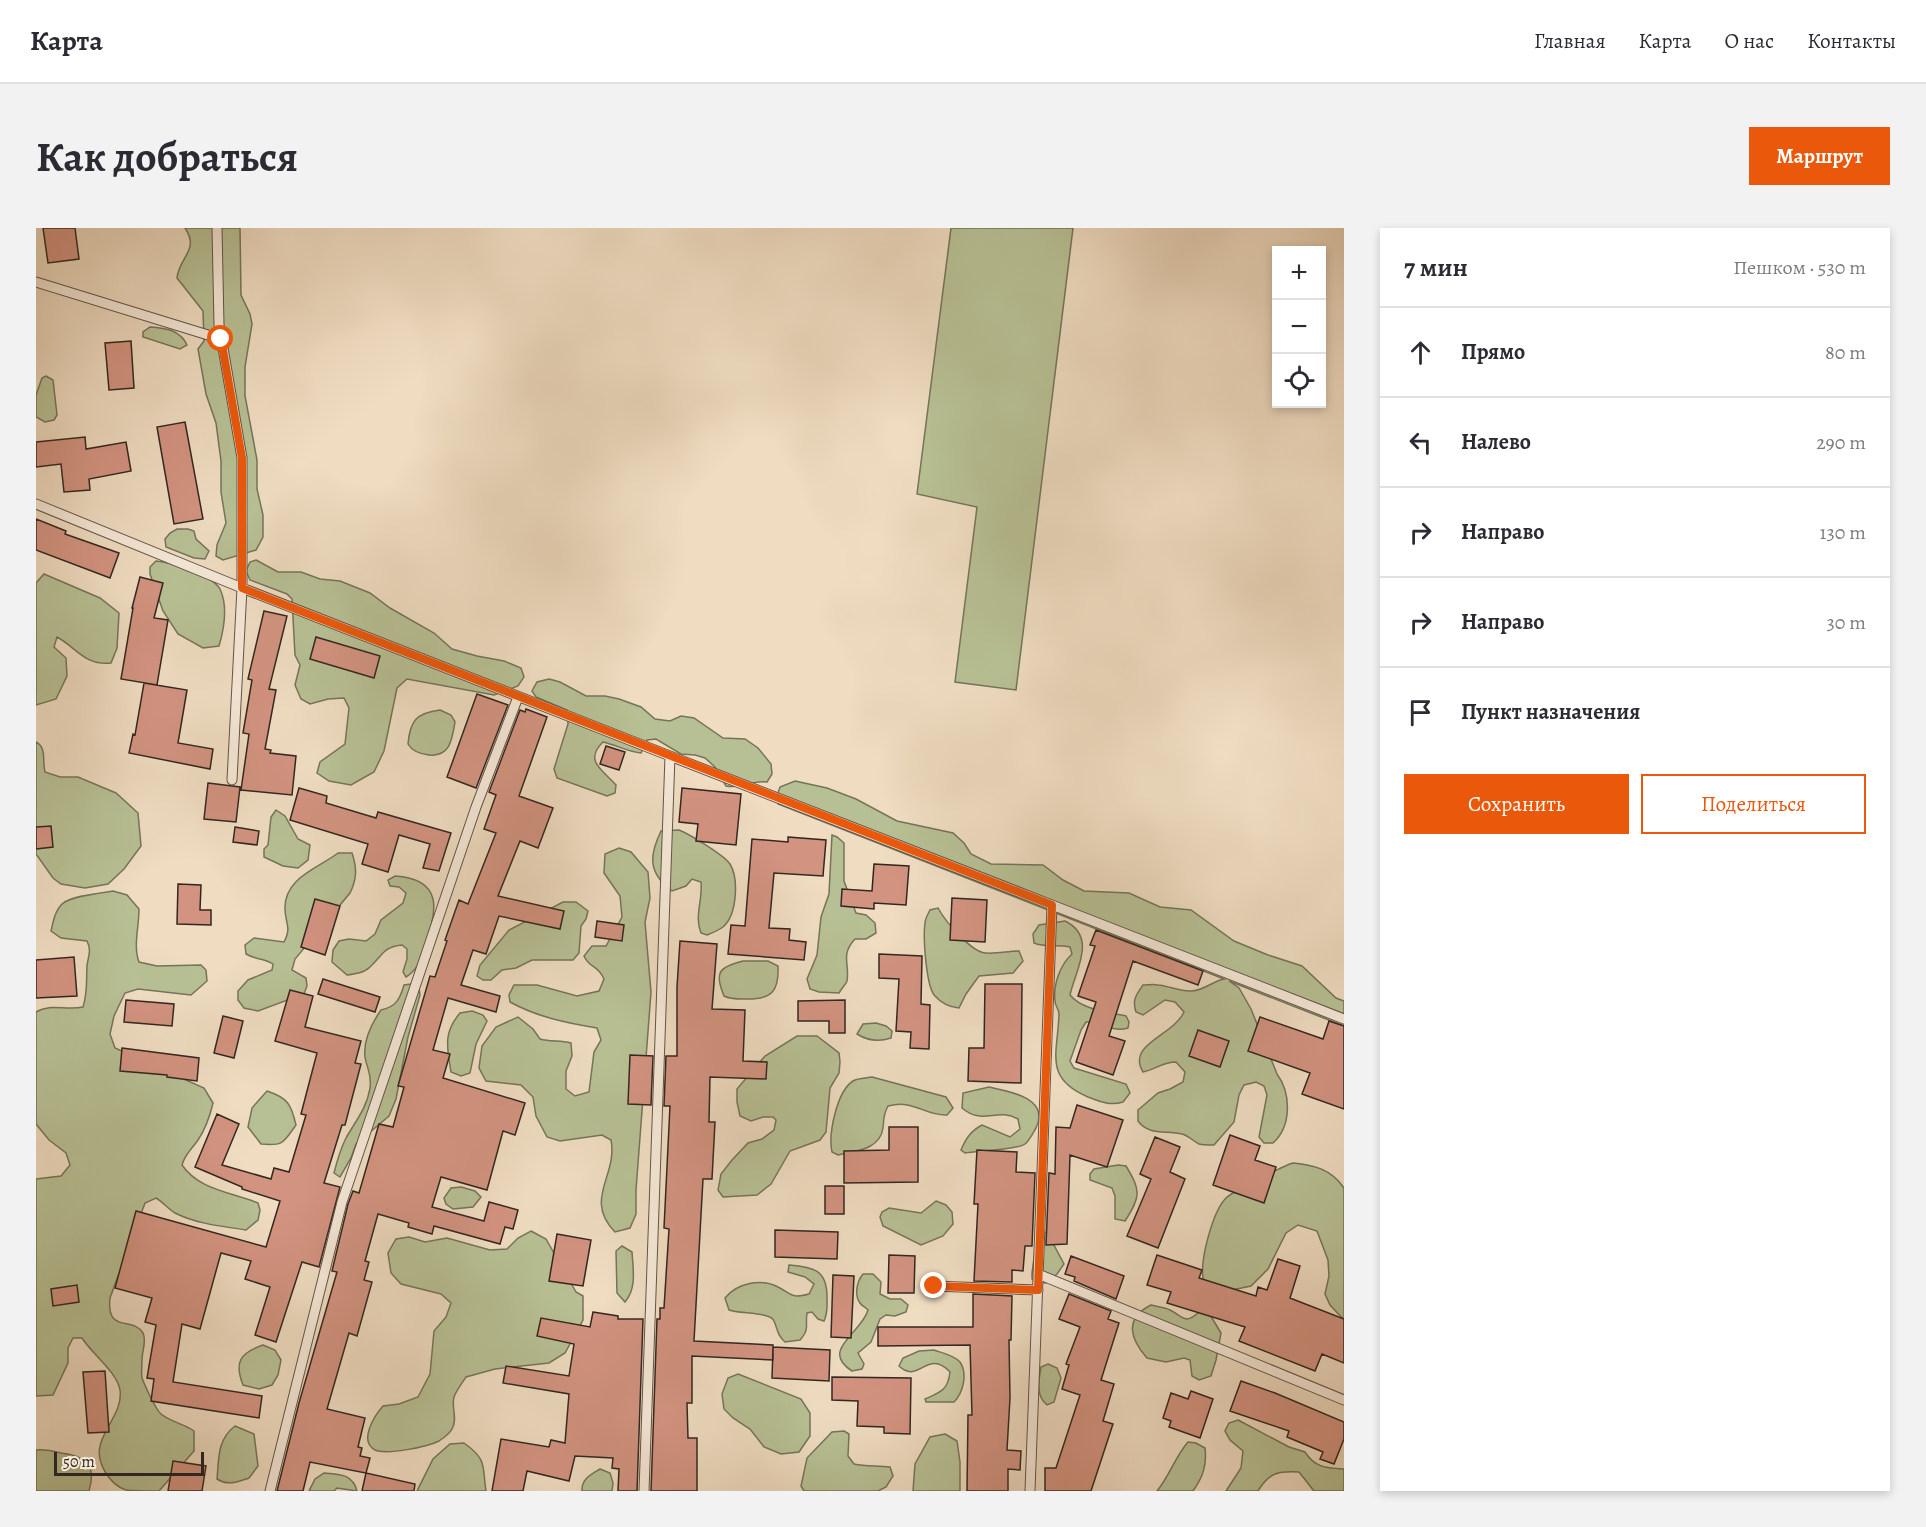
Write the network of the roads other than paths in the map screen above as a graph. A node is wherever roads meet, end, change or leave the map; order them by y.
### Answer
1 (217, 228) edge
2 (36, 282) edge
3 (221, 339) junction
4 (36, 504) edge
5 (242, 588) junction
6 (518, 697) junction
7 (669, 756) junction
8 (232, 780) dead end
9 (1052, 905) junction
10 (1344, 1019) edge
11 (1038, 1274) junction
12 (934, 1286) dead end
13 (1038, 1290) junction
14 (1344, 1400) edge
15 (270, 1491) edge
16 (644, 1491) edge
17 (1030, 1491) edge

1 - 3 lane
2 - 3 lane
3 - 5 lane
4 - 5 lane
5 - 6 lane
5 - 8 lane
6 - 7 lane
6 - 15 lane
7 - 9 lane
7 - 16 lane
9 - 10 lane
9 - 11 lane
11 - 13 lane
11 - 14 lane
12 - 13 lane
13 - 17 lane

